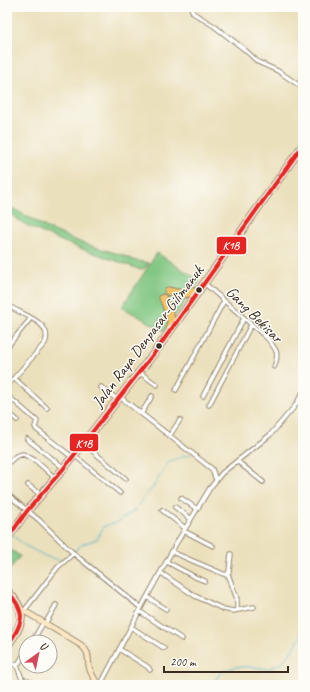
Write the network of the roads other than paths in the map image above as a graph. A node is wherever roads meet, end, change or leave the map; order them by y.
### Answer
1 (190, 7) edge
2 (303, 88) edge
3 (303, 145) edge
4 (204, 283) junction
5 (168, 291) dead end
6 (198, 291) junction
7 (163, 298) dead end
8 (224, 301) junction
9 (7, 305) edge
10 (31, 318) junction
11 (244, 318) junction
12 (251, 325) junction
13 (169, 332) junction
14 (7, 347) edge
15 (274, 367) dead end
16 (139, 372) junction
17 (14, 378) junction
18 (158, 385) dead end
19 (7, 386) edge
20 (101, 387) dead end
21 (176, 390) dead end
22 (303, 392) edge
23 (7, 395) edge
24 (152, 396) dead end
25 (203, 396) dead end
26 (119, 398) junction
27 (209, 405) dead end
28 (47, 408) dead end
29 (7, 411) edge
30 (141, 414) junction
31 (17, 420) dead end
32 (180, 420) dead end
33 (170, 435) junction
34 (27, 439) dead end
35 (83, 443) junction
36 (73, 456) junction
37 (237, 461) junction
38 (7, 464) edge
39 (64, 468) junction
40 (56, 478) junction
41 (126, 479) dead end
42 (216, 480) junction
43 (263, 482) dead end
44 (28, 485) dead end
45 (120, 493) dead end
46 (7, 494) edge
47 (41, 495) junction
48 (181, 498) dead end
49 (175, 507) dead end
50 (197, 509) junction
51 (162, 510) dead end
52 (27, 511) junction
53 (191, 519) junction
54 (184, 530) junction
55 (7, 539) edge
56 (213, 546) dead end
57 (72, 552) junction
58 (172, 552) junction
59 (231, 554) dead end
60 (167, 562) junction
61 (161, 573) junction
62 (228, 574) junction
63 (205, 581) dead end
64 (7, 591) edge
65 (147, 597) junction
66 (56, 605) dead end
67 (254, 607) dead end
68 (166, 609) dead end
69 (22, 610) junction
70 (140, 610) junction
71 (237, 610) junction
72 (44, 624) junction
73 (131, 627) junction
74 (37, 634) edge
75 (182, 639) dead end
76 (7, 646) edge
77 (164, 648) dead end
78 (119, 650) junction
79 (7, 660) edge
80 (17, 666) joint
81 (150, 670) dead end
82 (22, 679) junction
83 (22, 685) edge
84 (40, 685) edge
85 (98, 685) edge

1 - 2 street
3 - 4 highway, Jalan Raya Denpasar-Gilimanuk
4 - 6 highway, Jalan Raya Denpasar-Gilimanuk
4 - 8 street, Gang Bekisar
5 - 6 highway
6 - 13 highway, Jalan Raya Denpasar-Gilimanuk
7 - 13 highway
8 - 11 street, Gang Bekisar
8 - 21 street
9 - 10 street
10 - 14 street
10 - 17 street
11 - 12 street, Gang Bekisar
11 - 25 street
12 - 15 street, Gang Bekisar
12 - 27 street
13 - 16 highway, Jalan Raya Denpasar-Gilimanuk
16 - 18 street
16 - 26 highway, Jalan Raya Denpasar-Gilimanuk
17 - 19 street
17 - 28 street
20 - 26 street
22 - 37 street
23 - 36 street
24 - 30 street
26 - 30 street
26 - 35 highway, Jalan Raya Denpasar-Gilimanuk
29 - 31 street
30 - 33 street
32 - 33 street
33 - 42 street
34 - 39 street
35 - 36 highway, Jalan Raya Denpasar-Gilimanuk
35 - 41 street
36 - 39 highway, Jalan Raya Denpasar-Gilimanuk
36 - 45 street
37 - 42 street
37 - 43 street
38 - 40 street
39 - 40 highway, Jalan Raya Denpasar-Gilimanuk
40 - 47 highway, Jalan Raya Denpasar-Gilimanuk
42 - 50 street
44 - 47 street
46 - 52 street
47 - 52 highway, Jalan Raya Denpasar-Gilimanuk
48 - 50 street
49 - 53 street
50 - 53 street
51 - 54 street
52 - 55 highway, Jalan Raya Denpasar-Gilimanuk
52 - 57 street
53 - 54 street
54 - 56 street
54 - 58 street
57 - 69 street
57 - 70 street
58 - 60 street
58 - 62 street
59 - 62 street
60 - 61 street
60 - 63 street
61 - 65 street
61 - 71 street
62 - 71 street
64 - 69 highway
65 - 68 street
65 - 70 street
66 - 72 street
67 - 71 street
69 - 72 street
69 - 76 highway
70 - 73 street
70 - 75 street
72 - 74 street
72 - 85 street
73 - 77 street
73 - 78 street
78 - 81 street
78 - 85 street
79 - 80 street
80 - 82 street
82 - 83 street
82 - 84 street

